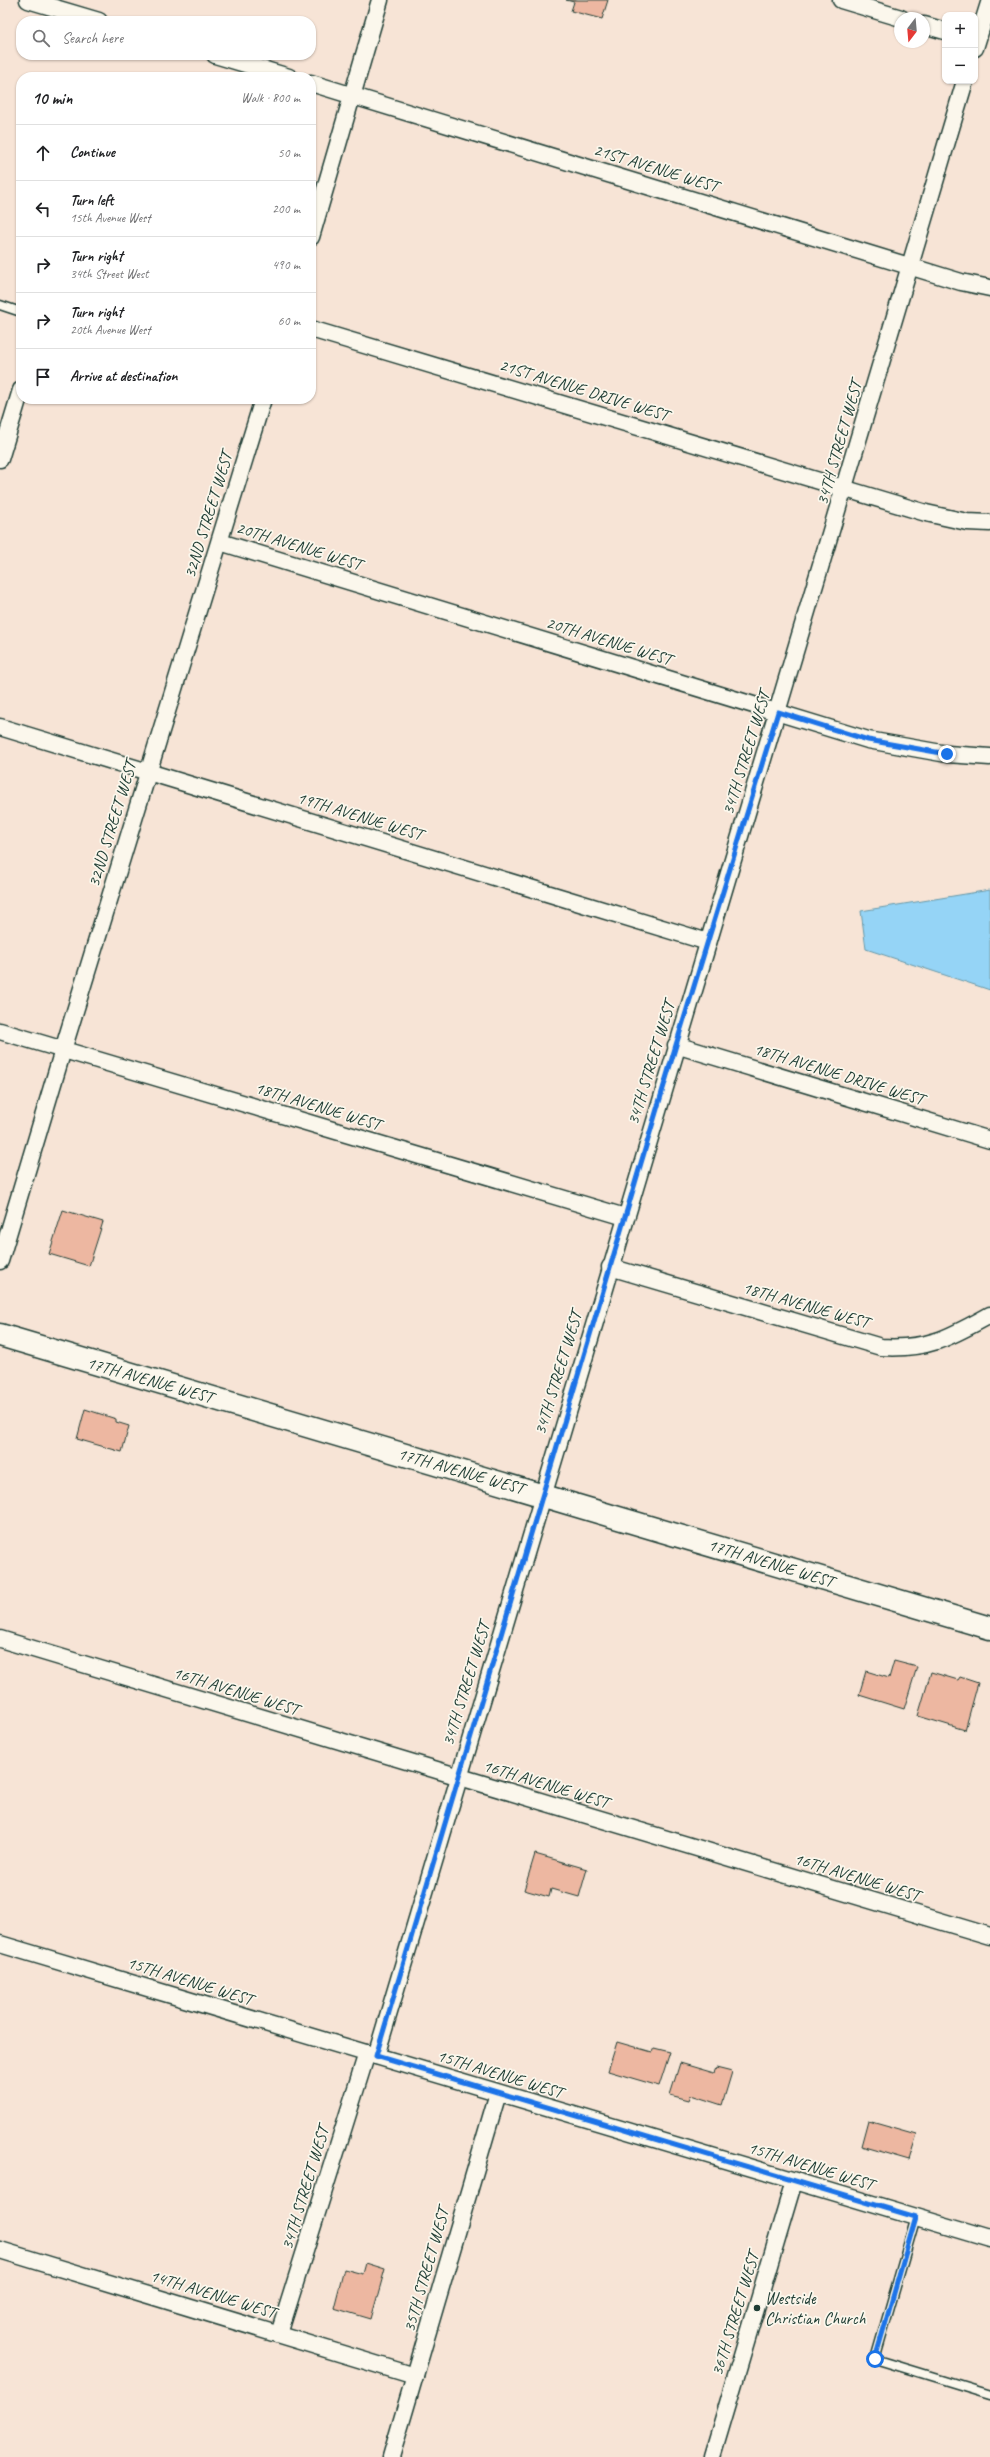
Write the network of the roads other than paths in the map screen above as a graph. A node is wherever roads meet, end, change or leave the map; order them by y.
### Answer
1 (28, 0) edge
2 (380, 0) edge
3 (841, 0) edge
4 (990, 0) edge
5 (82, 16) edge
6 (894, 16) edge
7 (930, 27) edge
8 (942, 30) edge
9 (978, 37) edge
10 (232, 60) edge
11 (272, 72) edge
12 (316, 84) edge
13 (964, 84) edge
14 (351, 95) junction
15 (316, 202) edge
16 (911, 265) junction
17 (990, 288) edge
18 (0, 305) edge
19 (16, 310) edge
20 (316, 330) edge
21 (17, 404) edge
22 (261, 404) edge
23 (0, 459) edge
24 (846, 489) junction
25 (990, 523) edge
26 (220, 542) junction
27 (778, 712) junction
28 (0, 728) edge
29 (990, 757) edge
30 (148, 771) junction
31 (708, 942) junction
32 (0, 1031) edge
33 (676, 1045) junction
34 (62, 1050) junction
35 (990, 1140) edge
36 (625, 1217) junction
37 (0, 1262) edge
38 (610, 1267) junction
39 (990, 1316) edge
40 (0, 1336) edge
41 (542, 1495) junction
42 (990, 1628) edge
43 (0, 1639) edge
44 (458, 1778) junction
45 (990, 1936) edge
46 (0, 1944) edge
47 (372, 2055) junction
48 (498, 2093) junction
49 (794, 2181) junction
50 (916, 2217) junction
51 (990, 2239) edge
52 (0, 2250) edge
53 (279, 2334) junction
54 (415, 2376) junction
55 (990, 2394) edge
56 (390, 2457) edge
57 (712, 2457) edge

1 - 5 street
2 - 14 street
3 - 6 street
4 - 9 street
7 - 8 street
10 - 11 street
12 - 14 street, 21ST AVENUE WEST
13 - 16 street, 34TH STREET WEST
14 - 15 street
14 - 16 street, 21ST AVENUE WEST
16 - 17 street, 21ST AVENUE WEST
16 - 24 street, 34TH STREET WEST
18 - 19 lane
20 - 24 street, 21ST AVENUE DRIVE WEST
21 - 23 street
22 - 26 street, 32ND STREET WEST
24 - 25 street, 21ST AVENUE DRIVE WEST
24 - 27 street, 34TH STREET WEST
26 - 27 street, 20TH AVENUE WEST
26 - 30 street, 32ND STREET WEST
27 - 29 street, 20TH AVENUE WEST
27 - 31 street, 34TH STREET WEST
28 - 30 street, 19TH AVENUE WEST
30 - 31 street, 19TH AVENUE WEST
30 - 34 street, 32ND STREET WEST
31 - 33 street, 34TH STREET WEST
32 - 34 street, 18TH AVENUE WEST
33 - 35 street, 18TH AVENUE DRIVE WEST
33 - 36 street, 34TH STREET WEST
34 - 36 street, 18TH AVENUE WEST
34 - 37 street, 32ND STREET WEST
36 - 38 street, 34TH STREET WEST
38 - 39 street, 18TH AVENUE WEST
38 - 41 street, 34TH STREET WEST
40 - 41 street, 17TH AVENUE WEST
41 - 42 street, 17TH AVENUE WEST
41 - 44 street, 34TH STREET WEST
43 - 44 street, 16TH AVENUE WEST
44 - 45 street, 16TH AVENUE WEST
44 - 47 street, 34TH STREET WEST
46 - 47 street, 15TH AVENUE WEST
47 - 48 street, 15TH AVENUE WEST
47 - 53 street, 34TH STREET WEST
48 - 49 street, 15TH AVENUE WEST
48 - 54 street, 35TH STREET WEST
49 - 50 street, 15TH AVENUE WEST
49 - 57 street, 36TH STREET WEST
50 - 51 street, 15TH AVENUE WEST
50 - 55 lane
52 - 53 street, 14TH AVENUE WEST
53 - 54 street, 14TH AVENUE WEST
54 - 56 street, 35TH STREET WEST

